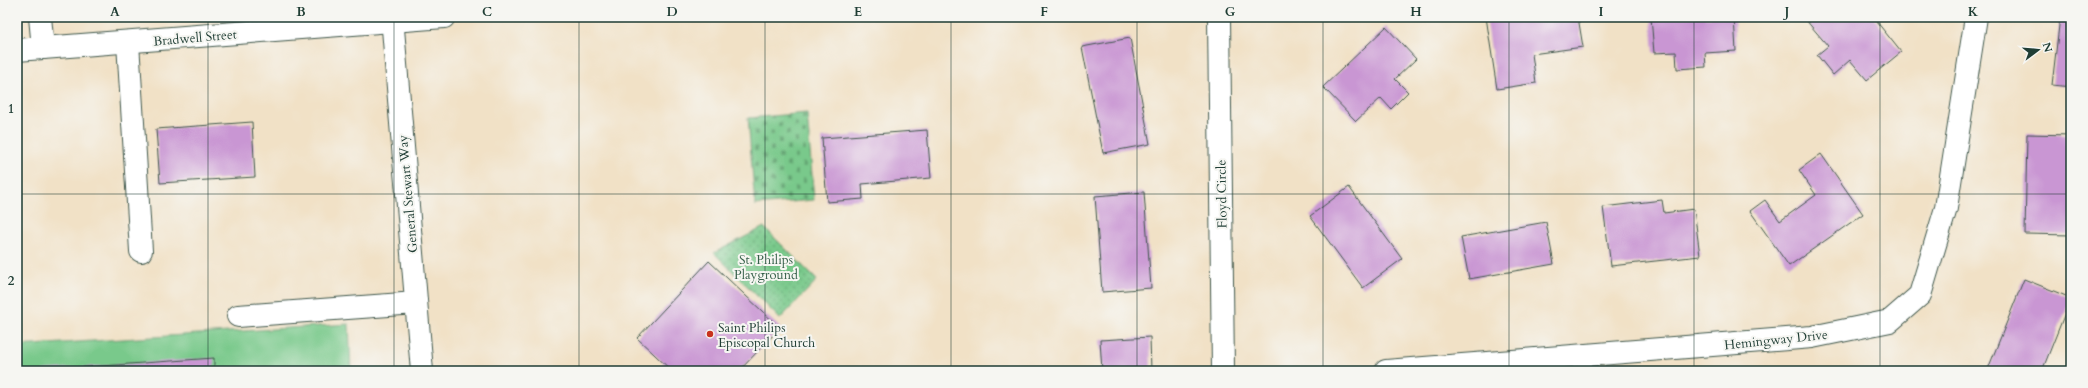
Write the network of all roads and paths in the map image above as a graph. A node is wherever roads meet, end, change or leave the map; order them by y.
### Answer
1 (40, 17) edge
2 (444, 17) edge
3 (1219, 17) edge
4 (1976, 17) edge
5 (393, 19) edge
6 (128, 43) junction
7 (43, 48) junction
8 (17, 50) edge
9 (141, 251) dead end
10 (416, 303) junction
11 (238, 316) dead end
12 (422, 371) edge
13 (1223, 371) edge
14 (1386, 371) edge

1 - 7 street
2 - 5 street, Bradwell Street
3 - 13 street, Floyd Circle
4 - 14 street, Hemingway Drive
5 - 6 street, Bradwell Street
5 - 10 street, General Stewart Way
6 - 7 street, Bradwell Street
6 - 9 street
7 - 8 street, Bradwell Street
10 - 11 street
10 - 12 street, General Stewart Way

